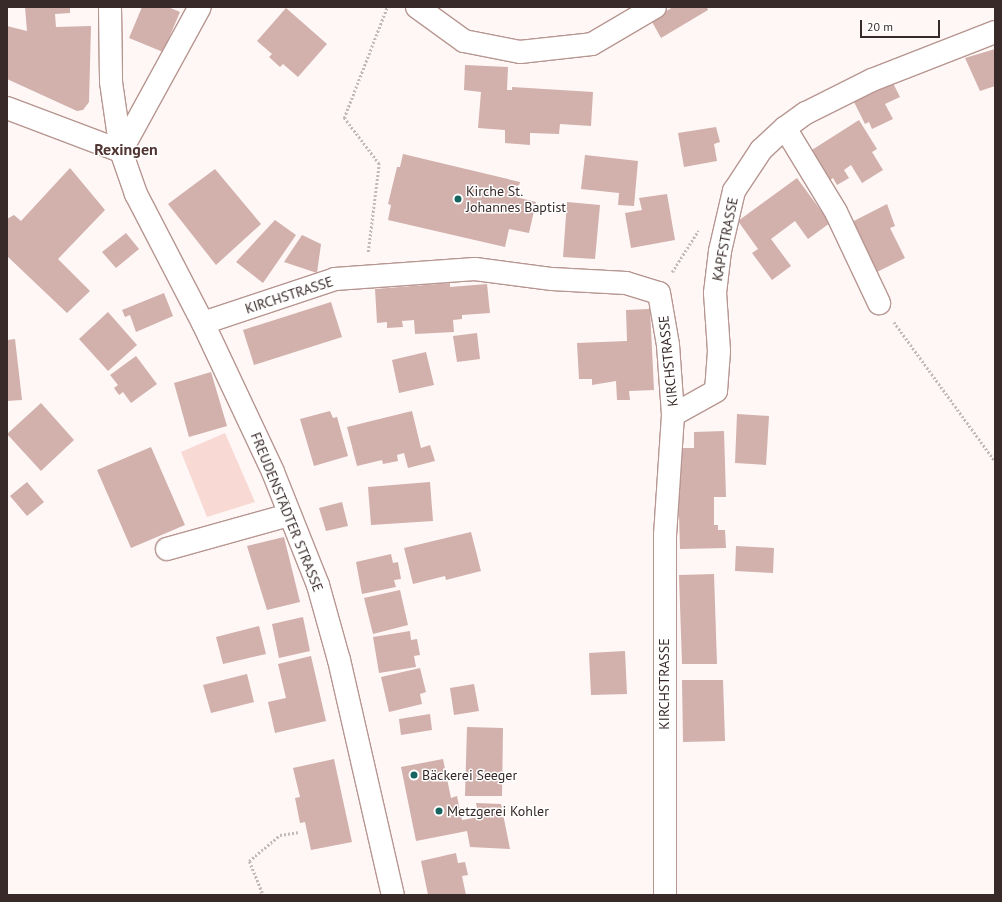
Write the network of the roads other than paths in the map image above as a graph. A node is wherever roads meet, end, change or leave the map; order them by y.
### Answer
1 (110, 7) edge
2 (200, 7) edge
3 (418, 7) edge
4 (655, 7) edge
5 (995, 32) edge
6 (7, 108) edge
7 (785, 128) junction
8 (121, 151) junction
9 (880, 303) road end
10 (203, 323) junction
11 (674, 416) junction
12 (290, 515) junction
13 (167, 549) dead end
14 (393, 895) edge
15 (665, 895) edge

1 - 8 street, FREUDENSTÄDTER STRASSE
2 - 8 street
3 - 4 street
5 - 7 street, KAPFSTRASSE
6 - 8 street
7 - 9 street
7 - 11 street, KAPFSTRASSE
8 - 10 street, FREUDENSTÄDTER STRASSE
10 - 11 street, KIRCHSTRASSE
10 - 12 street, FREUDENSTÄDTER STRASSE
11 - 15 street, KIRCHSTRASSE
12 - 13 street
12 - 14 street, FREUDENSTÄDTER STRASSE

